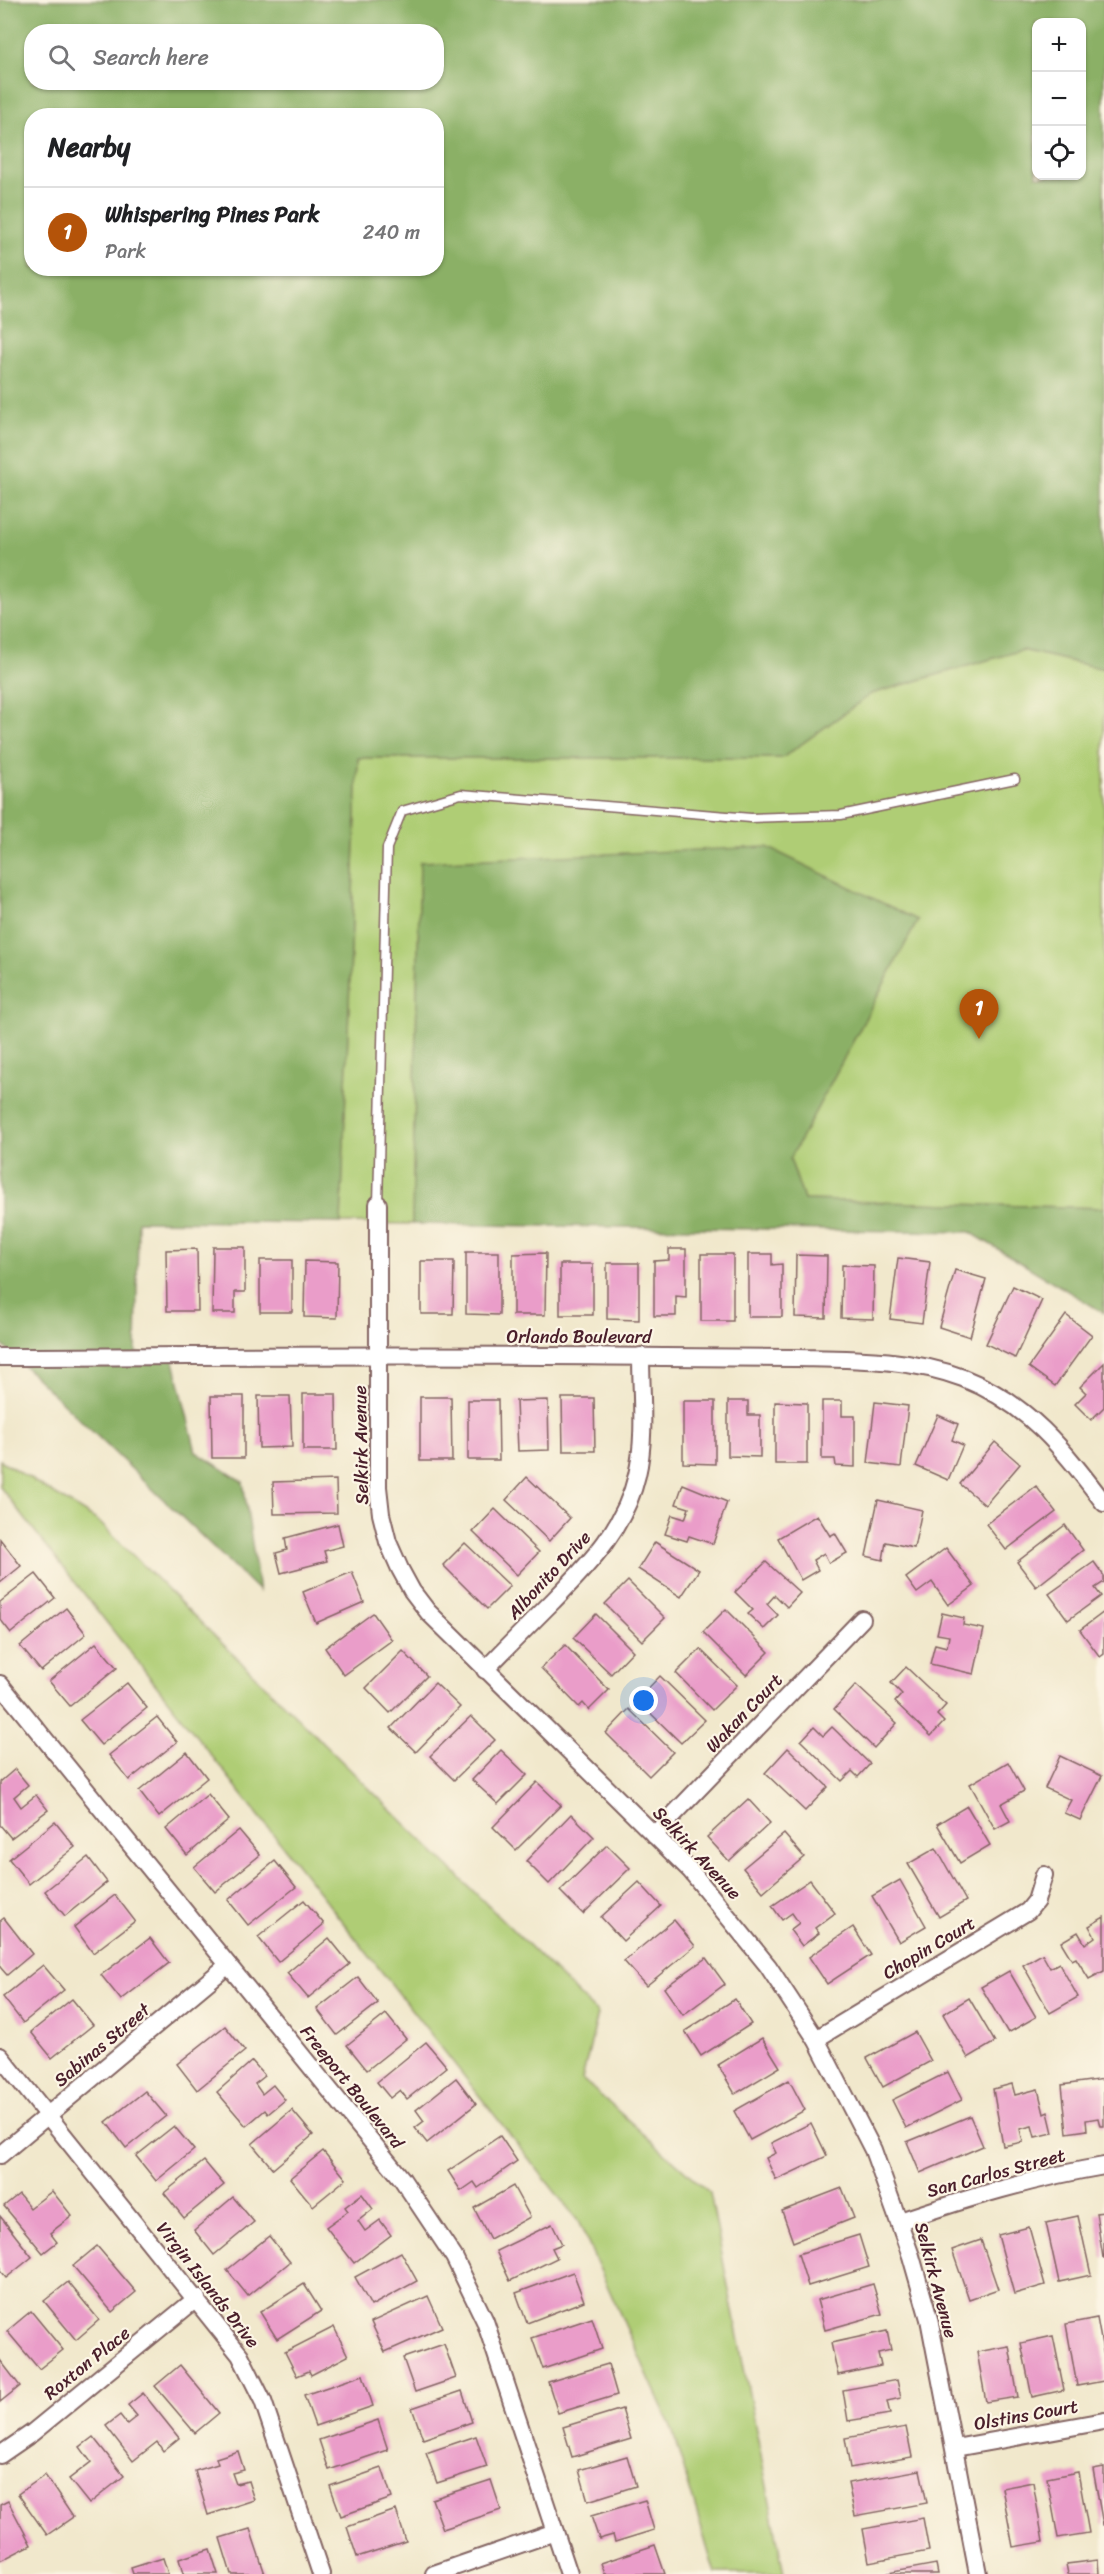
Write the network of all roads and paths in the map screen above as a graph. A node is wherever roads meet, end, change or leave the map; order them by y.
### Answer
1 (1015, 779) dead end
2 (378, 1204) joint
3 (380, 1355) junction
4 (641, 1356) junction
5 (0, 1357) edge
6 (1104, 1503) edge
7 (862, 1619) dead end
8 (485, 1670) junction
9 (0, 1684) edge
10 (654, 1835) junction
11 (1044, 1875) dead end
12 (228, 1965) junction
13 (816, 2039) junction
14 (0, 2056) edge
15 (49, 2115) junction
16 (0, 2155) edge
17 (1104, 2166) edge
18 (900, 2221) junction
19 (197, 2298) junction
20 (1104, 2421) edge
21 (954, 2448) junction
22 (0, 2455) edge
23 (555, 2532) junction
24 (321, 2574) edge
25 (434, 2574) edge
26 (569, 2574) edge
27 (978, 2574) edge

1 - 2 lane
2 - 3 street, Selkirk Avenue
3 - 4 street, Orlando Boulevard
3 - 5 street, Orlando Boulevard
3 - 8 street, Selkirk Avenue
4 - 6 street, Orlando Boulevard
4 - 8 street, Albonito Drive
7 - 10 street, Wakan Court
8 - 10 street, Selkirk Avenue
9 - 12 street, Freeport Boulevard
10 - 13 street, Selkirk Avenue
11 - 13 street, Chopin Court
12 - 15 street, Sabinas Street
12 - 23 street, Freeport Boulevard
13 - 18 street, Selkirk Avenue
14 - 15 street, Virgin Islands Drive
15 - 16 street, Sabinas Street
15 - 19 street, Virgin Islands Drive
17 - 18 street, San Carlos Street
18 - 21 street, Selkirk Avenue
19 - 22 street, Roxton Place
19 - 24 street, Virgin Islands Drive
20 - 21 street, Olstins Court
21 - 27 street, Selkirk Avenue
23 - 25 street
23 - 26 street, Freeport Boulevard

